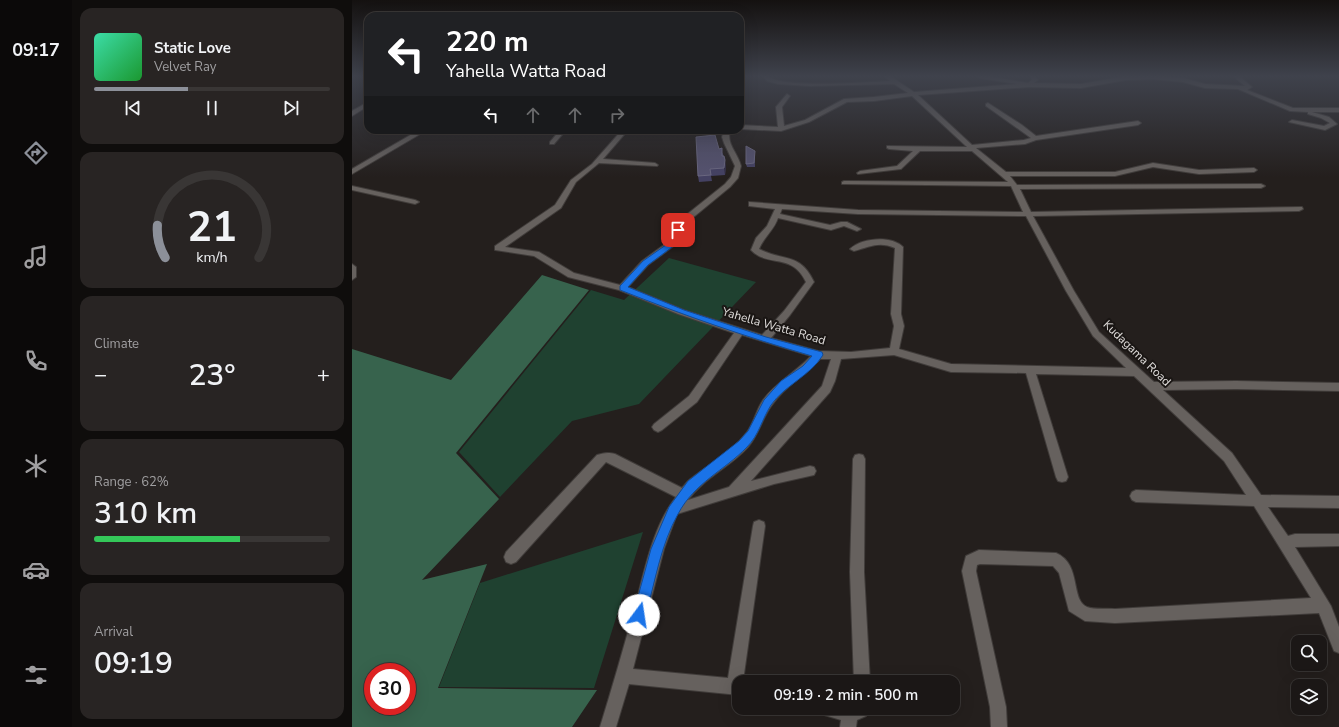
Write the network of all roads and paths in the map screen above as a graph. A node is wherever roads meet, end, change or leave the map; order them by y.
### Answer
1 (779, 110) edge
2 (828, 110) edge
3 (931, 110) edge
4 (996, 110) edge
5 (1292, 110) edge
6 (1339, 110) edge
7 (1302, 111) junction
8 (1292, 122) dead end
9 (1138, 124) dead end
10 (744, 127) edge
11 (781, 129) junction
12 (417, 134) edge
13 (560, 134) edge
14 (621, 134) edge
15 (727, 134) edge
16 (1035, 138) junction
17 (552, 143) dead end
18 (889, 147) dead end
19 (972, 148) junction
20 (918, 149) junction
21 (597, 161) junction
22 (655, 165) dead end
23 (1254, 170) dead end
24 (352, 172) edge
25 (860, 173) dead end
26 (1002, 174) junction
27 (844, 182) dead end
28 (1014, 186) junction
29 (1261, 186) dead end
30 (352, 188) edge
31 (415, 202) dead end
32 (752, 204) dead end
33 (1299, 208) dead end
34 (777, 211) junction
35 (1027, 214) junction
36 (857, 229) dead end
37 (854, 249) dead end
38 (352, 266) edge
39 (352, 277) edge
40 (622, 288) junction
41 (740, 331) junction
42 (764, 339) junction
43 (894, 351) junction
44 (818, 355) junction
45 (837, 356) junction
46 (1030, 369) junction
47 (1138, 372) junction
48 (1152, 386) junction
49 (1339, 387) edge
50 (658, 427) dead end
51 (859, 459) dead end
52 (810, 471) dead end
53 (1062, 477) dead end
54 (732, 493) junction
55 (684, 495) junction
56 (1136, 496) dead end
57 (1258, 501) junction
58 (1339, 502) edge
59 (673, 510) junction
60 (758, 526) dead end
61 (1339, 540) edge
62 (1286, 544) junction
63 (511, 557) dead end
64 (1324, 606) junction
65 (1339, 646) edge
66 (738, 675) edge
67 (862, 675) edge
68 (624, 676) junction
69 (732, 687) edge
70 (608, 727) edge
71 (999, 727) edge

1 - 11 street
2 - 11 street
3 - 19 street, Kudagama Road
4 - 16 street
5 - 7 street
6 - 7 street
7 - 8 street
9 - 16 street
10 - 11 street
12 - 24 street
13 - 17 street
14 - 21 street
15 - 40 street
16 - 19 street
18 - 20 street
19 - 20 street
19 - 26 street, Kudagama Road
20 - 25 street
21 - 22 street
21 - 40 street, Yahella Watta Road
23 - 26 street
26 - 28 street, Kudagama Road
27 - 28 street
28 - 29 street
28 - 35 street, Kudagama Road
30 - 31 street
32 - 34 street
33 - 35 street
34 - 35 street
34 - 36 street
34 - 42 street
35 - 47 street, Kudagama Road
37 - 43 street
38 - 39 street
40 - 41 street, Yahella Watta Road
41 - 42 street, Yahella Watta Road
41 - 50 street
42 - 44 street, Yahella Watta Road
43 - 45 street, Yahella Watta Road
43 - 46 street, Yahella Watta Road
44 - 45 street, Yahella Watta Road
44 - 55 street
45 - 54 street
46 - 47 street, Yahella Watta Road
46 - 53 street
47 - 48 street, Kudagama Road
48 - 49 street
48 - 57 street, Kudagama Road
51 - 67 street
52 - 54 street
54 - 59 street
55 - 59 street
55 - 63 street
56 - 57 street
57 - 58 street
57 - 62 street, Kudagama Road
59 - 68 street
60 - 66 street
61 - 62 street
62 - 64 street, Kudagama Road
64 - 65 street, Kudagama Road
64 - 71 street
68 - 69 street
68 - 70 street

